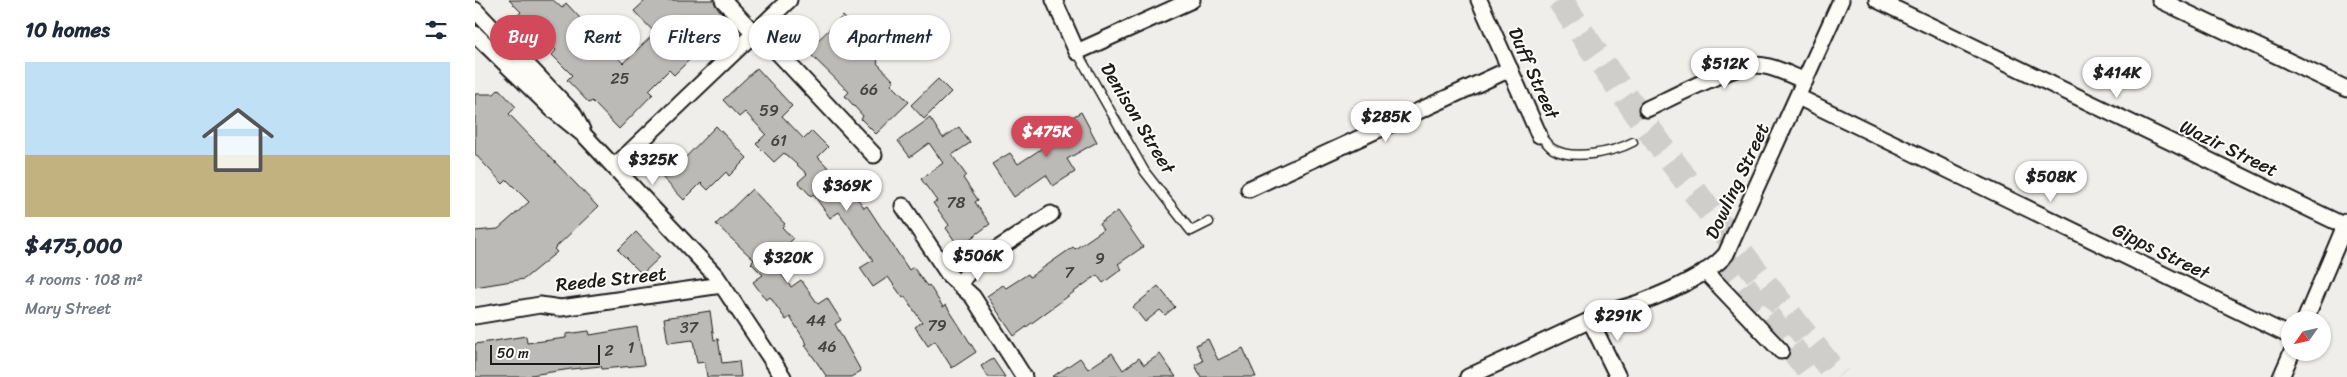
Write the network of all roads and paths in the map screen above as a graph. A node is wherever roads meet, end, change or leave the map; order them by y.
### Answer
1 (723, 0) edge
2 (789, 0) edge
3 (1054, 0) edge
4 (1192, 0) edge
5 (1479, 0) edge
6 (1841, 0) edge
7 (1877, 0) edge
8 (2160, 0) edge
9 (475, 10) edge
10 (773, 15) edge
11 (749, 28) edge
12 (475, 34) edge
13 (749, 38) edge
14 (480, 49) edge
15 (1077, 52) junction
16 (785, 60) edge
17 (1510, 69) junction
18 (1805, 81) junction
19 (2347, 89) edge
20 (1798, 97) junction
21 (1647, 109) dead end
22 (1539, 135) joint
23 (585, 136) junction
24 (1633, 142) dead end
25 (873, 155) dead end
26 (615, 166) junction
27 (1249, 189) dead end
28 (903, 206) dead end
29 (1051, 214) dead end
30 (1209, 222) dead end
31 (2346, 225) edge
32 (1705, 271) junction
33 (959, 284) junction
34 (722, 285) junction
35 (2309, 311) edge
36 (475, 316) edge
37 (1590, 320) junction
38 (2281, 332) edge
39 (1781, 351) dead end
40 (2288, 361) edge
41 (783, 377) edge
42 (1024, 377) edge
43 (1468, 377) edge
44 (1618, 377) edge
45 (2281, 377) edge

1 - 11 street
2 - 10 street
3 - 15 street, Denison Street
4 - 15 street
5 - 17 street, Duff Street
6 - 18 street, Dowling Street
7 - 31 street, Wazir Street
8 - 19 street
9 - 23 street
12 - 14 street
13 - 26 street
14 - 23 street
15 - 30 lane, Denison Street
16 - 25 street
17 - 22 street, Duff Street
17 - 27 street
18 - 20 street, Dowling Street
18 - 21 street
20 - 32 street, Dowling Street
20 - 38 street, Gipps Street
22 - 24 lane
23 - 26 street
26 - 34 street
28 - 33 street
29 - 33 street
31 - 35 street
32 - 37 street, Dowling Street
32 - 39 street
33 - 42 street
34 - 36 street, Reede Street
34 - 41 street
37 - 43 street, Dowling Street
37 - 44 street
40 - 45 street

